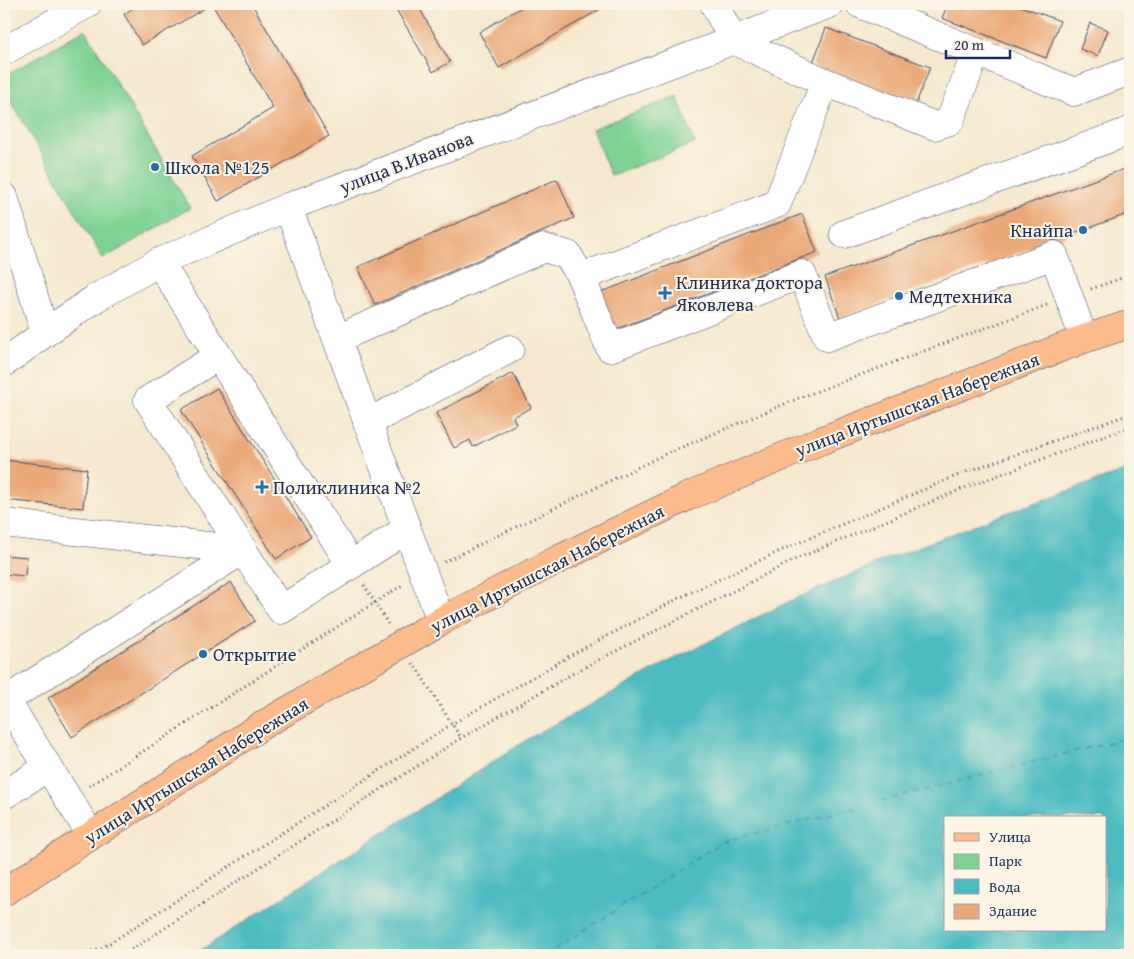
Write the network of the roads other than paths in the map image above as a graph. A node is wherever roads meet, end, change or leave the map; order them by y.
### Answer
1 (87, 4) edge
2 (714, 4) edge
3 (830, 4) edge
4 (860, 4) edge
5 (734, 40) junction
6 (4, 51) edge
7 (976, 52) junction
8 (1130, 70) edge
9 (826, 82) junction
10 (1130, 131) edge
11 (4, 197) edge
12 (288, 206) junction
13 (844, 234) dead end
14 (158, 262) junction
15 (581, 278) junction
16 (1130, 324) edge
17 (44, 333) junction
18 (337, 339) junction
19 (1084, 339) junction
20 (510, 349) dead end
21 (218, 356) junction
22 (4, 364) edge
23 (367, 423) junction
24 (4, 523) edge
25 (407, 529) junction
26 (243, 550) junction
27 (351, 565) junction
28 (440, 621) junction
29 (5, 699) edge
30 (48, 767) junction
31 (4, 795) edge
32 (91, 835) junction
33 (4, 892) edge

1 - 6 street
2 - 5 street
3 - 5 street, улица В.Иванова
4 - 7 street
5 - 9 street
5 - 12 street, улица В.Иванова
7 - 8 street
7 - 9 street
9 - 15 street
10 - 13 street
11 - 17 street
12 - 14 street, улица В.Иванова
12 - 18 street
14 - 17 street, улица В.Иванова
14 - 21 street
15 - 18 street
15 - 19 street
16 - 19 main road, улица Иртышская Набережная
17 - 22 street, улица В.Иванова
18 - 23 street
19 - 28 main road, улица Иртышская Набережная
20 - 23 street
21 - 26 street
21 - 27 street
23 - 25 street
24 - 26 street
25 - 27 street
25 - 28 street
26 - 27 street
26 - 29 street
28 - 32 main road, улица Иртышская Набережная
29 - 30 street
30 - 31 street
30 - 32 street
32 - 33 main road, улица Иртышская Набережная

